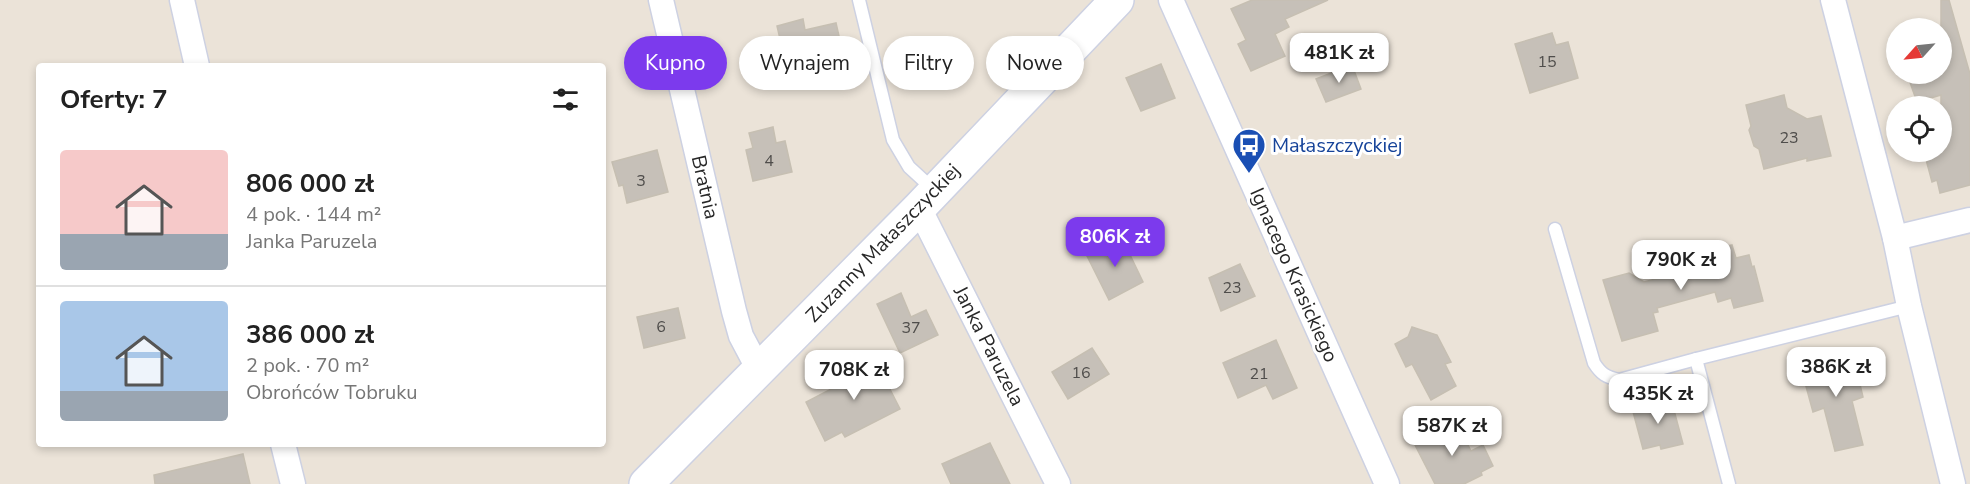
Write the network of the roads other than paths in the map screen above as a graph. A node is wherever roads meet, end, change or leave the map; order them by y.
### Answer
1 (182, 0) edge
2 (661, 0) edge
3 (859, 0) edge
4 (1117, 0) edge
5 (1171, 0) edge
6 (1833, 0) edge
7 (196, 63) edge
8 (927, 200) junction
9 (1970, 220) edge
10 (1555, 229) dead end
11 (1894, 238) junction
12 (1909, 306) junction
13 (1696, 359) junction
14 (759, 370) junction
15 (284, 447) edge
16 (653, 481) edge
17 (293, 484) edge
18 (1058, 484) edge
19 (1387, 484) edge
20 (1729, 484) edge
21 (1953, 484) edge

1 - 7 street
2 - 14 street, Bratnia
3 - 8 lane
4 - 8 street, Zuzanny Małaszczyckiej
5 - 19 street, Ignacego Krasickiego
6 - 11 street
8 - 14 street, Zuzanny Małaszczyckiej
8 - 18 street, Janka Paruzela
9 - 11 street
10 - 13 lane
11 - 12 street
12 - 13 lane
12 - 21 street
13 - 20 lane
14 - 16 street, Zuzanny Małaszczyckiej
15 - 17 street

